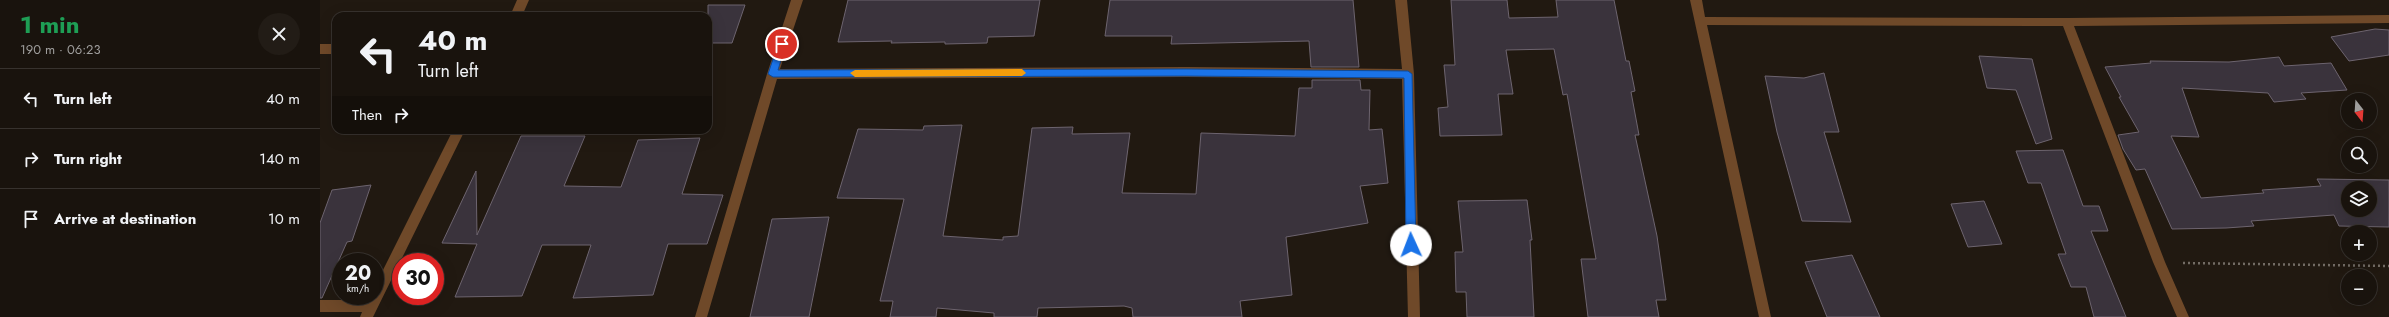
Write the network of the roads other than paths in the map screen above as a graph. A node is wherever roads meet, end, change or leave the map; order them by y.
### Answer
1 (524, 0) edge
2 (797, 0) edge
3 (1401, 0) edge
4 (1696, 0) edge
5 (518, 12) edge
6 (2389, 19) edge
7 (1700, 21) junction
8 (2067, 22) junction
9 (320, 49) edge
10 (332, 49) edge
11 (773, 74) junction
12 (1408, 74) junction
13 (457, 134) edge
14 (320, 306) edge
15 (368, 312) edge
16 (701, 317) edge
17 (1414, 317) edge
18 (1765, 317) edge
19 (2184, 317) edge

1 - 5 street
2 - 11 street
3 - 12 street
4 - 7 street
6 - 8 street
7 - 8 street
7 - 18 street
8 - 19 street
9 - 10 street
11 - 12 street
11 - 16 street
12 - 17 street
13 - 15 street
14 - 15 street

